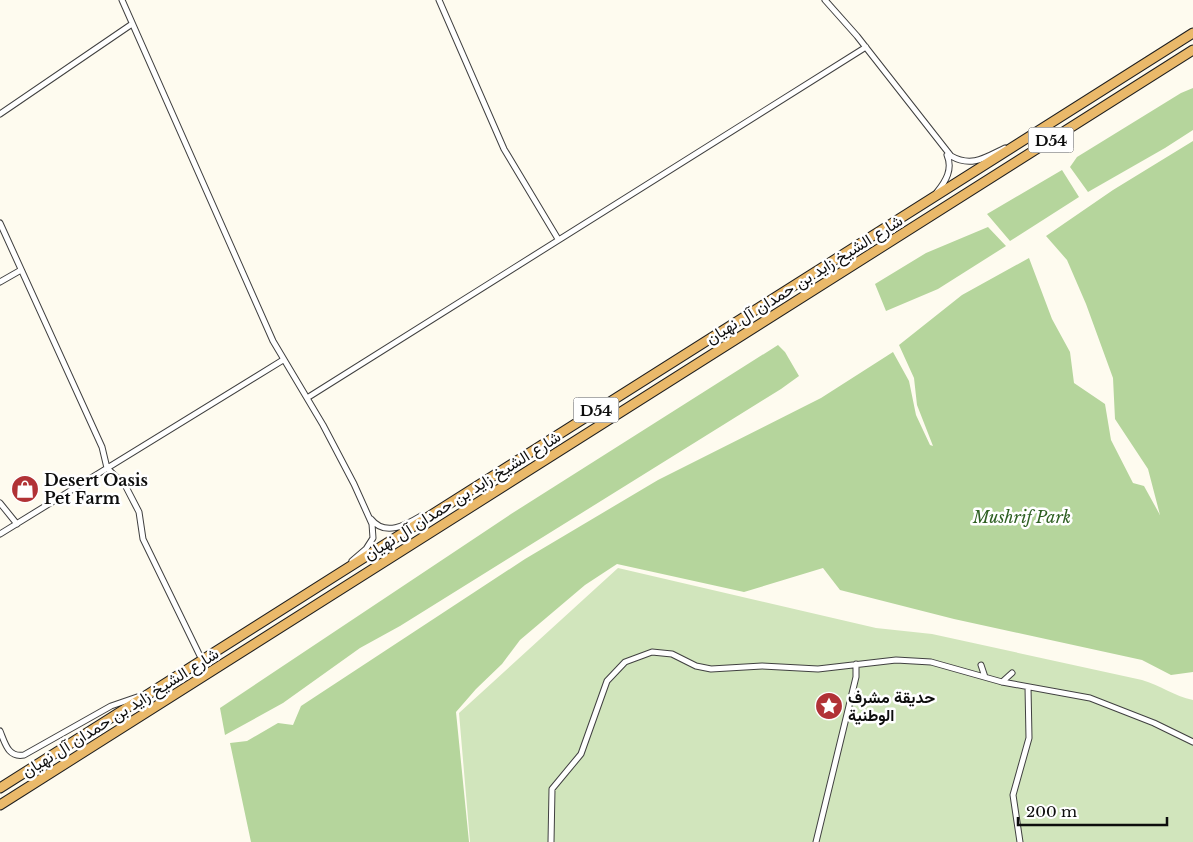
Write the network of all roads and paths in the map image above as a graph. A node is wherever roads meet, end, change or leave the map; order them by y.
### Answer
1 (122, 0) edge
2 (439, 0) edge
3 (825, 0) edge
4 (132, 24) junction
5 (1193, 33) edge
6 (866, 47) junction
7 (1193, 50) edge
8 (0, 114) edge
9 (1022, 141) junction
10 (946, 152) junction
11 (932, 198) junction
12 (0, 223) edge
13 (558, 239) junction
14 (21, 270) junction
15 (0, 282) edge
16 (283, 360) junction
17 (307, 398) junction
18 (107, 468) junction
19 (0, 503) edge
20 (440, 509) junction
21 (369, 517) junction
22 (17, 524) junction
23 (0, 534) edge
24 (344, 570) junction
25 (202, 660) junction
26 (856, 664) junction
27 (981, 665) dead end
28 (1012, 673) dead end
29 (985, 677) junction
30 (1002, 682) junction
31 (1028, 687) junction
32 (146, 695) junction
33 (0, 731) edge
34 (1193, 742) edge
35 (0, 788) edge
36 (0, 805) edge
37 (551, 842) edge
38 (816, 842) edge
39 (1020, 842) edge

1 - 4 street
2 - 13 street
3 - 6 street
4 - 8 street
4 - 16 street
5 - 9 highway, شارع الشيخ زايد بن حمدان آل نهيان / D54
6 - 10 street
6 - 13 street
7 - 36 highway, شارع الشيخ زايد بن حمدان آل نهيان / D54
9 - 10 street
9 - 11 highway, شارع الشيخ زايد بن حمدان آل نهيان / D54
10 - 11 street
11 - 20 highway, شارع الشيخ زايد بن حمدان آل نهيان / D54
12 - 14 street
13 - 17 street
14 - 15 street
14 - 18 street
16 - 17 street
16 - 18 street
17 - 21 street
18 - 22 street
18 - 25 street
19 - 22 street
20 - 21 street
20 - 24 highway, شارع الشيخ زايد بن حمدان آل نهيان / D54
21 - 24 street
22 - 23 street
24 - 25 highway, شارع الشيخ زايد بن حمدان آل نهيان / D54
25 - 32 highway, شارع الشيخ زايد بن حمدان آل نهيان / D54
26 - 29 street
26 - 37 street
26 - 38 street
27 - 29 street
28 - 30 street
29 - 30 street
30 - 31 street
31 - 34 street
31 - 39 street
32 - 33 street
32 - 35 highway, شارع الشيخ زايد بن حمدان آل نهيان / D54

